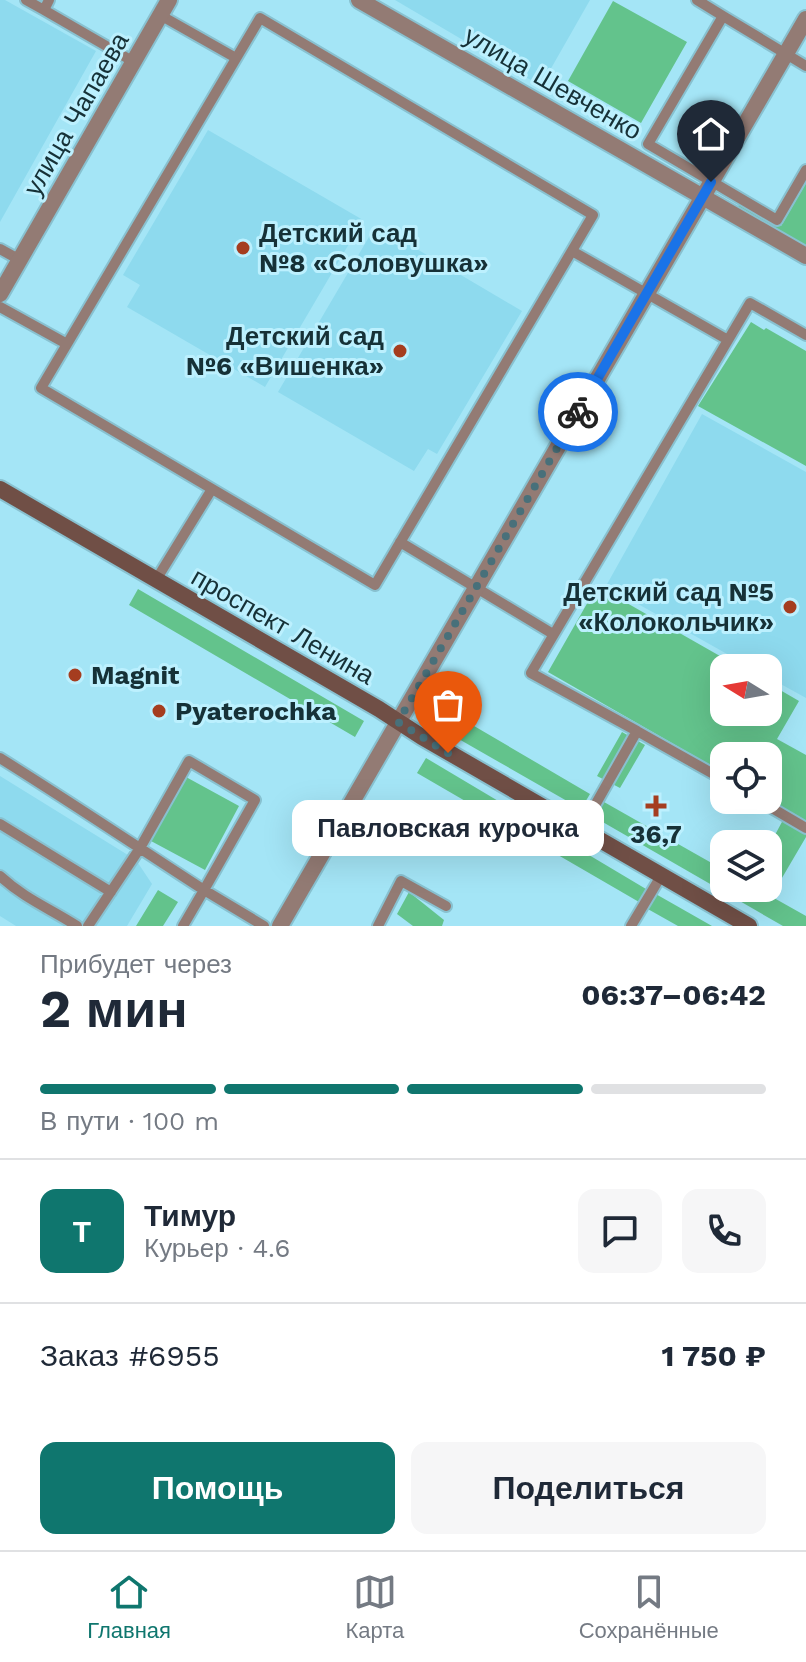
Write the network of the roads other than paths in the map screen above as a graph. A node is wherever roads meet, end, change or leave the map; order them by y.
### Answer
1 (26, 0) edge
2 (169, 0) edge
3 (359, 0) edge
4 (697, 0) edge
5 (46, 5) edge
6 (160, 15) junction
7 (723, 16) junction
8 (806, 19) edge
9 (786, 54) junction
10 (236, 58) junction
11 (134, 62) junction
12 (806, 66) edge
13 (806, 170) edge
14 (707, 189) junction
15 (0, 249) edge
16 (572, 251) junction
17 (806, 256) edge
18 (20, 260) junction
19 (0, 294) edge
20 (647, 294) junction
21 (0, 307) edge
22 (806, 335) edge
23 (728, 340) junction
24 (67, 344) junction
25 (0, 489) edge
26 (212, 489) junction
27 (400, 542) junction
28 (156, 580) junction
29 (476, 588) junction
30 (553, 634) junction
31 (398, 722) junction
32 (637, 731) junction
33 (0, 758) edge
34 (710, 772) edge
35 (782, 814) edge
36 (0, 824) edge
37 (806, 828) edge
38 (581, 830) junction
39 (140, 848) junction
40 (0, 876) edge
41 (661, 876) junction
42 (204, 890) junction
43 (111, 892) junction
44 (446, 906) dead end
45 (77, 926) edge
46 (88, 926) edge
47 (183, 926) edge
48 (264, 926) edge
49 (280, 926) edge
50 (378, 926) edge
51 (631, 926) edge
52 (749, 926) edge

1 - 5 lane
2 - 6 street, улица Чапаева
3 - 14 street, улица Шевченко
4 - 7 lane
5 - 11 lane
6 - 10 lane
6 - 11 street, улица Чапаева
7 - 9 lane
7 - 14 lane
8 - 9 street
9 - 12 lane
9 - 14 street
10 - 16 lane
10 - 24 lane
11 - 18 street, улица Чапаева
13 - 14 lane
14 - 17 street, улица Шевченко
14 - 20 street
15 - 18 lane
16 - 20 lane
16 - 27 lane
18 - 19 street, улица Чапаева
20 - 23 lane
20 - 29 street
21 - 24 lane
22 - 23 lane
23 - 30 lane
24 - 26 lane
25 - 28 street, проспект Ленина
26 - 27 lane
26 - 28 lane
27 - 29 lane
28 - 31 street, проспект Ленина
29 - 30 lane
29 - 31 street
30 - 32 lane
31 - 38 street, проспект Ленина
31 - 49 street
32 - 34 lane
32 - 38 lane
33 - 39 lane
35 - 37 lane
36 - 43 lane
38 - 41 street, проспект Ленина
39 - 42 lane
39 - 42 lane
39 - 43 lane
40 - 45 lane
41 - 51 lane
41 - 52 street, проспект Ленина
42 - 47 lane
42 - 48 lane
43 - 46 lane
44 - 50 lane

